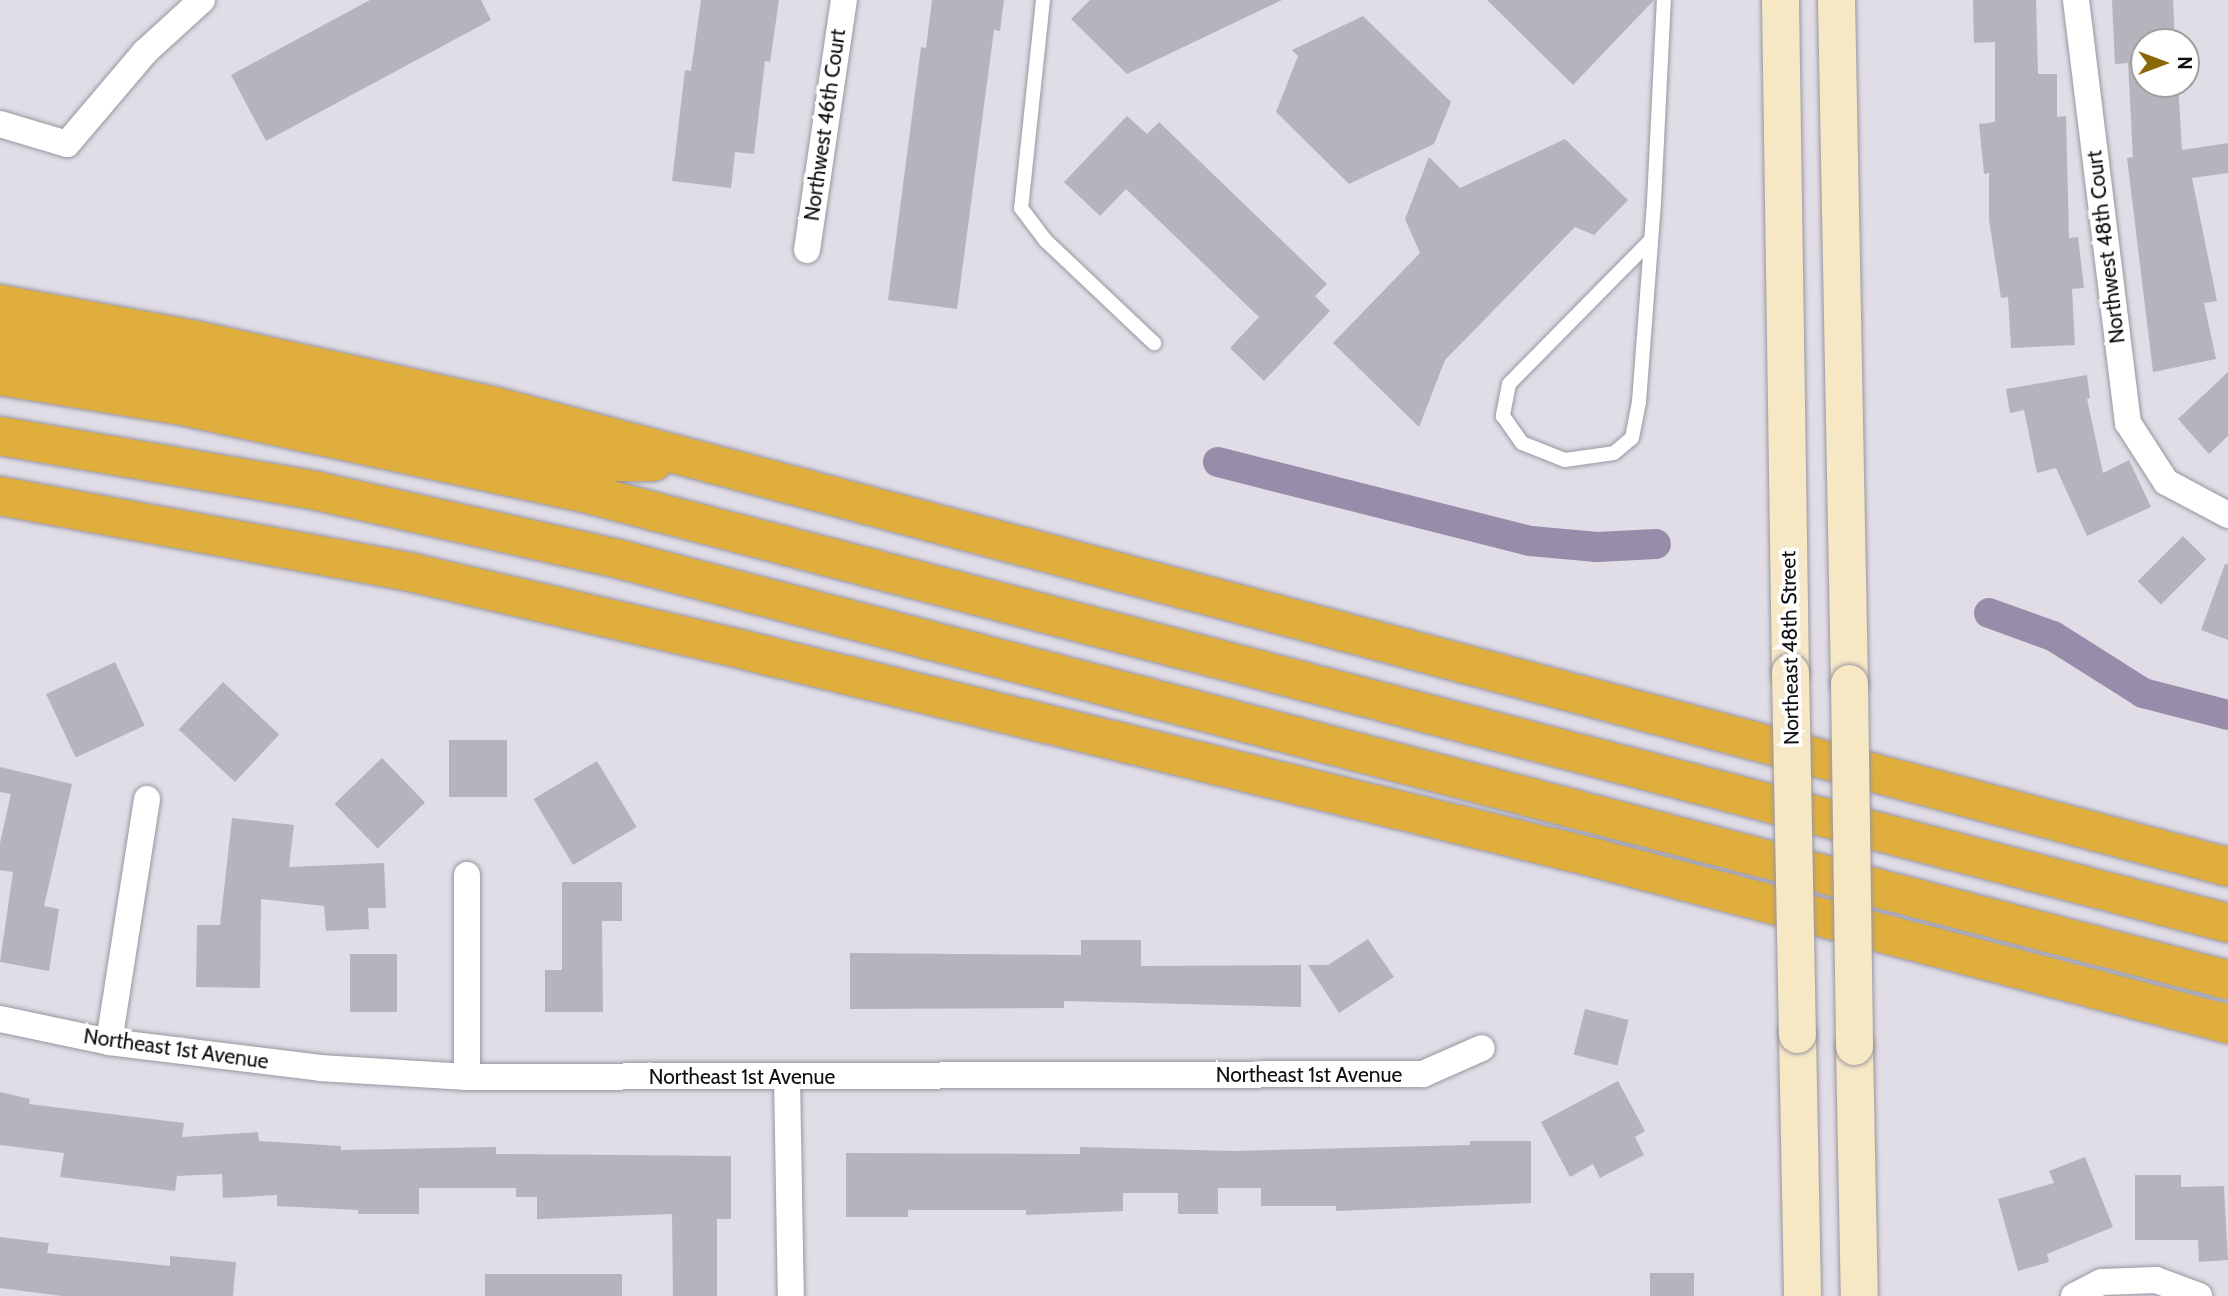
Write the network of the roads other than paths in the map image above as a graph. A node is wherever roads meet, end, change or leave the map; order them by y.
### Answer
1 (202, 0) edge
2 (844, 0) edge
3 (1043, 0) edge
4 (1664, 0) edge
5 (1780, 0) edge
6 (1836, 0) edge
7 (2076, 0) edge
8 (0, 124) edge
9 (1649, 242) junction
10 (807, 250) dead end
11 (0, 304) edge
12 (0, 341) edge
13 (1154, 342) dead end
14 (0, 376) edge
15 (0, 436) edge
16 (712, 463) junction
17 (0, 496) edge
18 (2228, 515) edge
19 (147, 800) dead end
20 (2228, 867) edge
21 (467, 875) dead end
22 (2228, 923) edge
23 (2228, 980) edge
24 (0, 1019) edge
25 (2228, 1024) edge
26 (109, 1042) junction
27 (1482, 1048) dead end
28 (467, 1077) junction
29 (787, 1077) junction
30 (791, 1296) edge
31 (1802, 1296) edge
32 (1858, 1296) edge
33 (2074, 1296) edge
34 (2199, 1296) edge

1 - 8 street
2 - 10 street, Northwest 46th Court
3 - 13 lane
4 - 9 lane
5 - 31 main road, Northeast 48th Street, bridge
6 - 32 main road, bridge
7 - 18 street, Northwest 48th Court
9 - 9 lane
11 - 16 highway
12 - 16 highway
14 - 22 highway
15 - 23 highway
16 - 20 highway
17 - 25 highway
19 - 26 street
21 - 28 street
24 - 26 street, Northeast 1st Avenue
26 - 28 street, Northeast 1st Avenue
27 - 29 street, Northeast 1st Avenue
28 - 29 street, Northeast 1st Avenue
29 - 30 street
33 - 34 street

